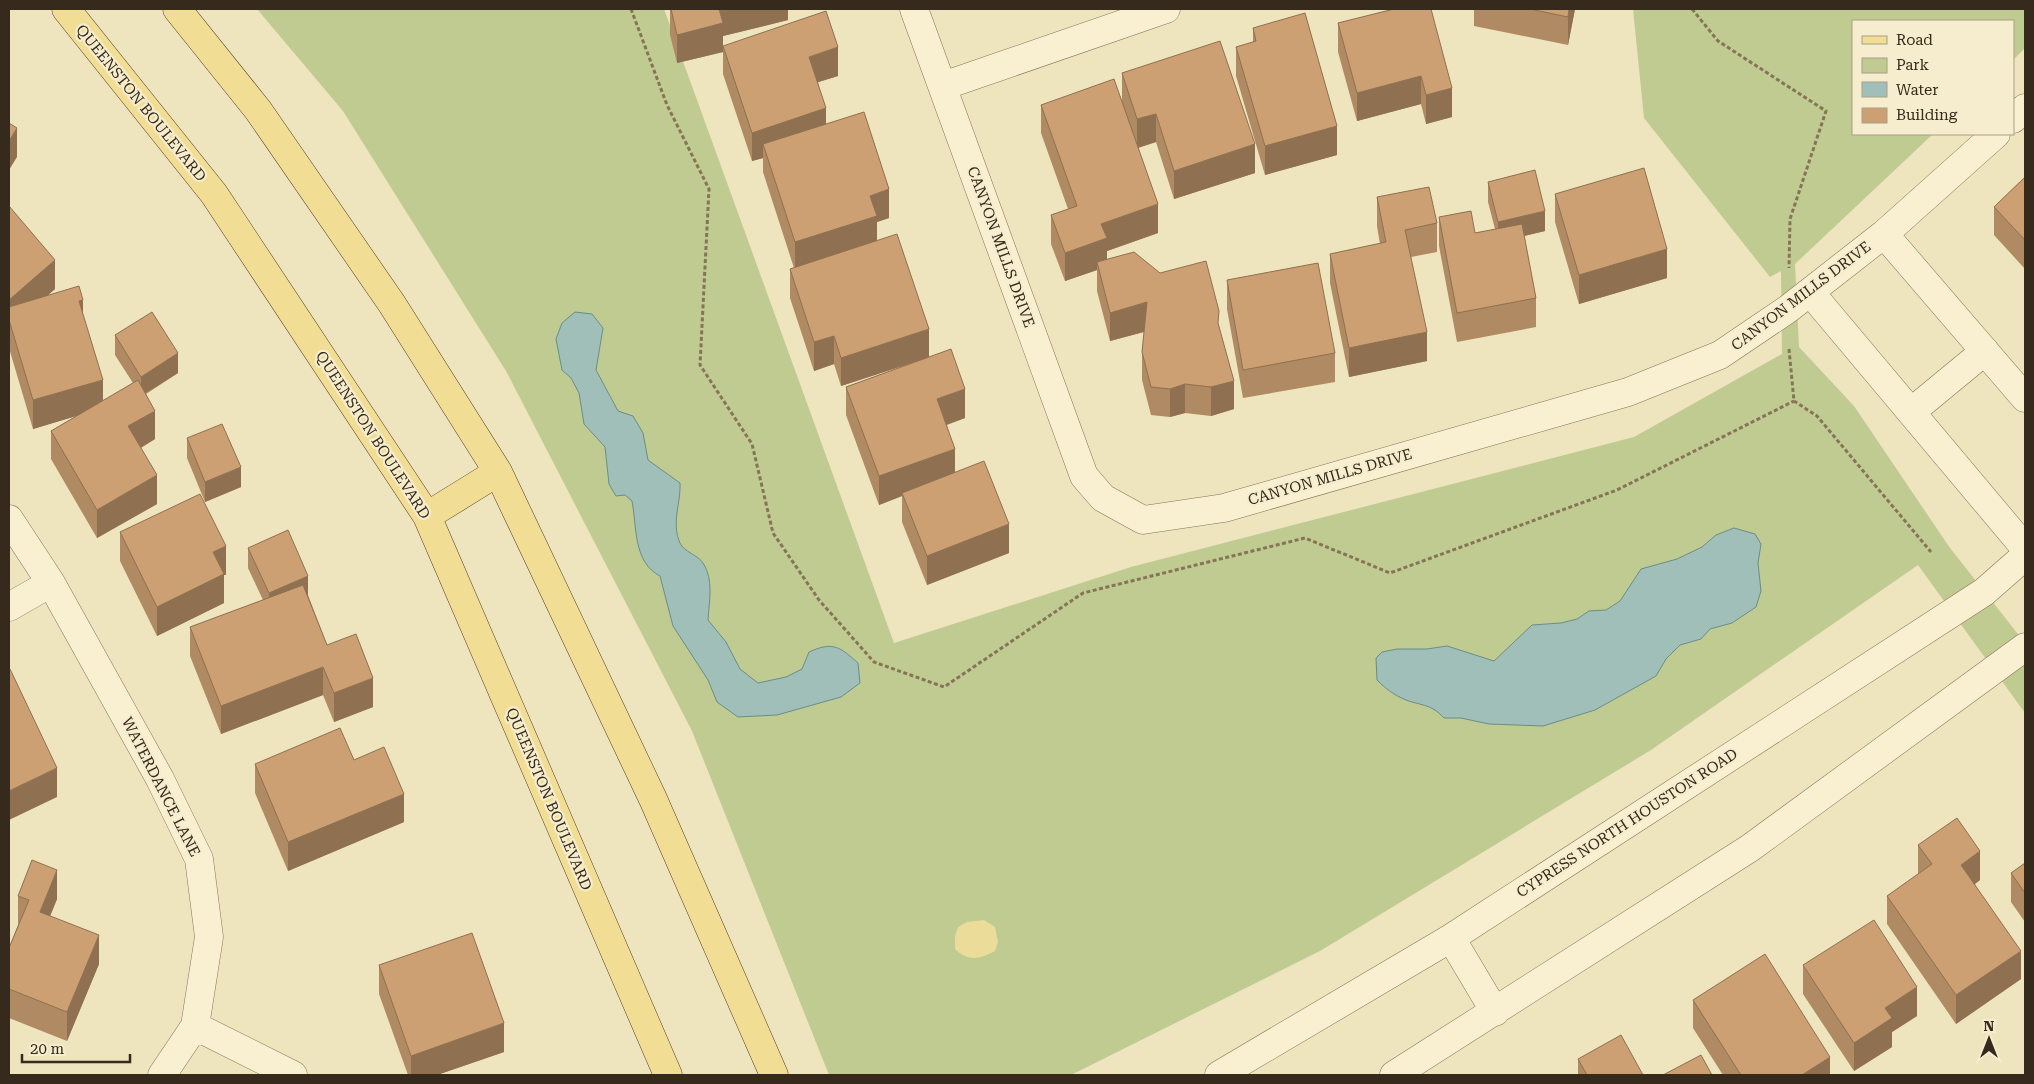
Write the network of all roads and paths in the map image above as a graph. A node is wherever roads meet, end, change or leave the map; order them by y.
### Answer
1 (66, 9) edge
2 (177, 9) edge
3 (914, 9) edge
4 (1166, 9) edge
5 (1692, 9) edge
6 (943, 86) junction
7 (2025, 108) edge
8 (2014, 118) edge
9 (1995, 135) edge
10 (1884, 234) junction
11 (1810, 292) junction
12 (1788, 308) junction
13 (1984, 351) junction
14 (2025, 398) edge
15 (1911, 412) junction
16 (498, 472) junction
17 (427, 516) junction
18 (9, 519) edge
19 (2025, 548) edge
20 (1931, 552) dead end
21 (2025, 556) edge
22 (51, 583) junction
23 (9, 607) edge
24 (2025, 648) edge
25 (1451, 938) junction
26 (1495, 1012) junction
27 (195, 1026) junction
28 (162, 1075) edge
29 (294, 1075) edge
30 (668, 1075) edge
31 (774, 1075) edge
32 (1219, 1075) edge
33 (1394, 1075) edge

1 - 17 main road, QUEENSTON BOULEVARD
2 - 16 main road
3 - 6 street, CANYON MILLS DRIVE
4 - 6 street
5 - 12 path
6 - 12 street, CANYON MILLS DRIVE
7 - 8 street
9 - 10 street, CANYON MILLS DRIVE
10 - 11 street, CANYON MILLS DRIVE
10 - 13 street
11 - 12 street, CANYON MILLS DRIVE
11 - 15 street
12 - 20 path
13 - 14 street
13 - 15 street
15 - 19 street
16 - 17 main road
16 - 31 main road
17 - 30 main road, QUEENSTON BOULEVARD
18 - 22 street, WATERDANCE LANE
21 - 25 street, CYPRESS NORTH HOUSTON ROAD
22 - 23 street
22 - 27 street, WATERDANCE LANE
24 - 26 street
25 - 26 street
25 - 32 street, CYPRESS NORTH HOUSTON ROAD
26 - 33 street
27 - 28 street, WATERDANCE LANE
27 - 29 street

